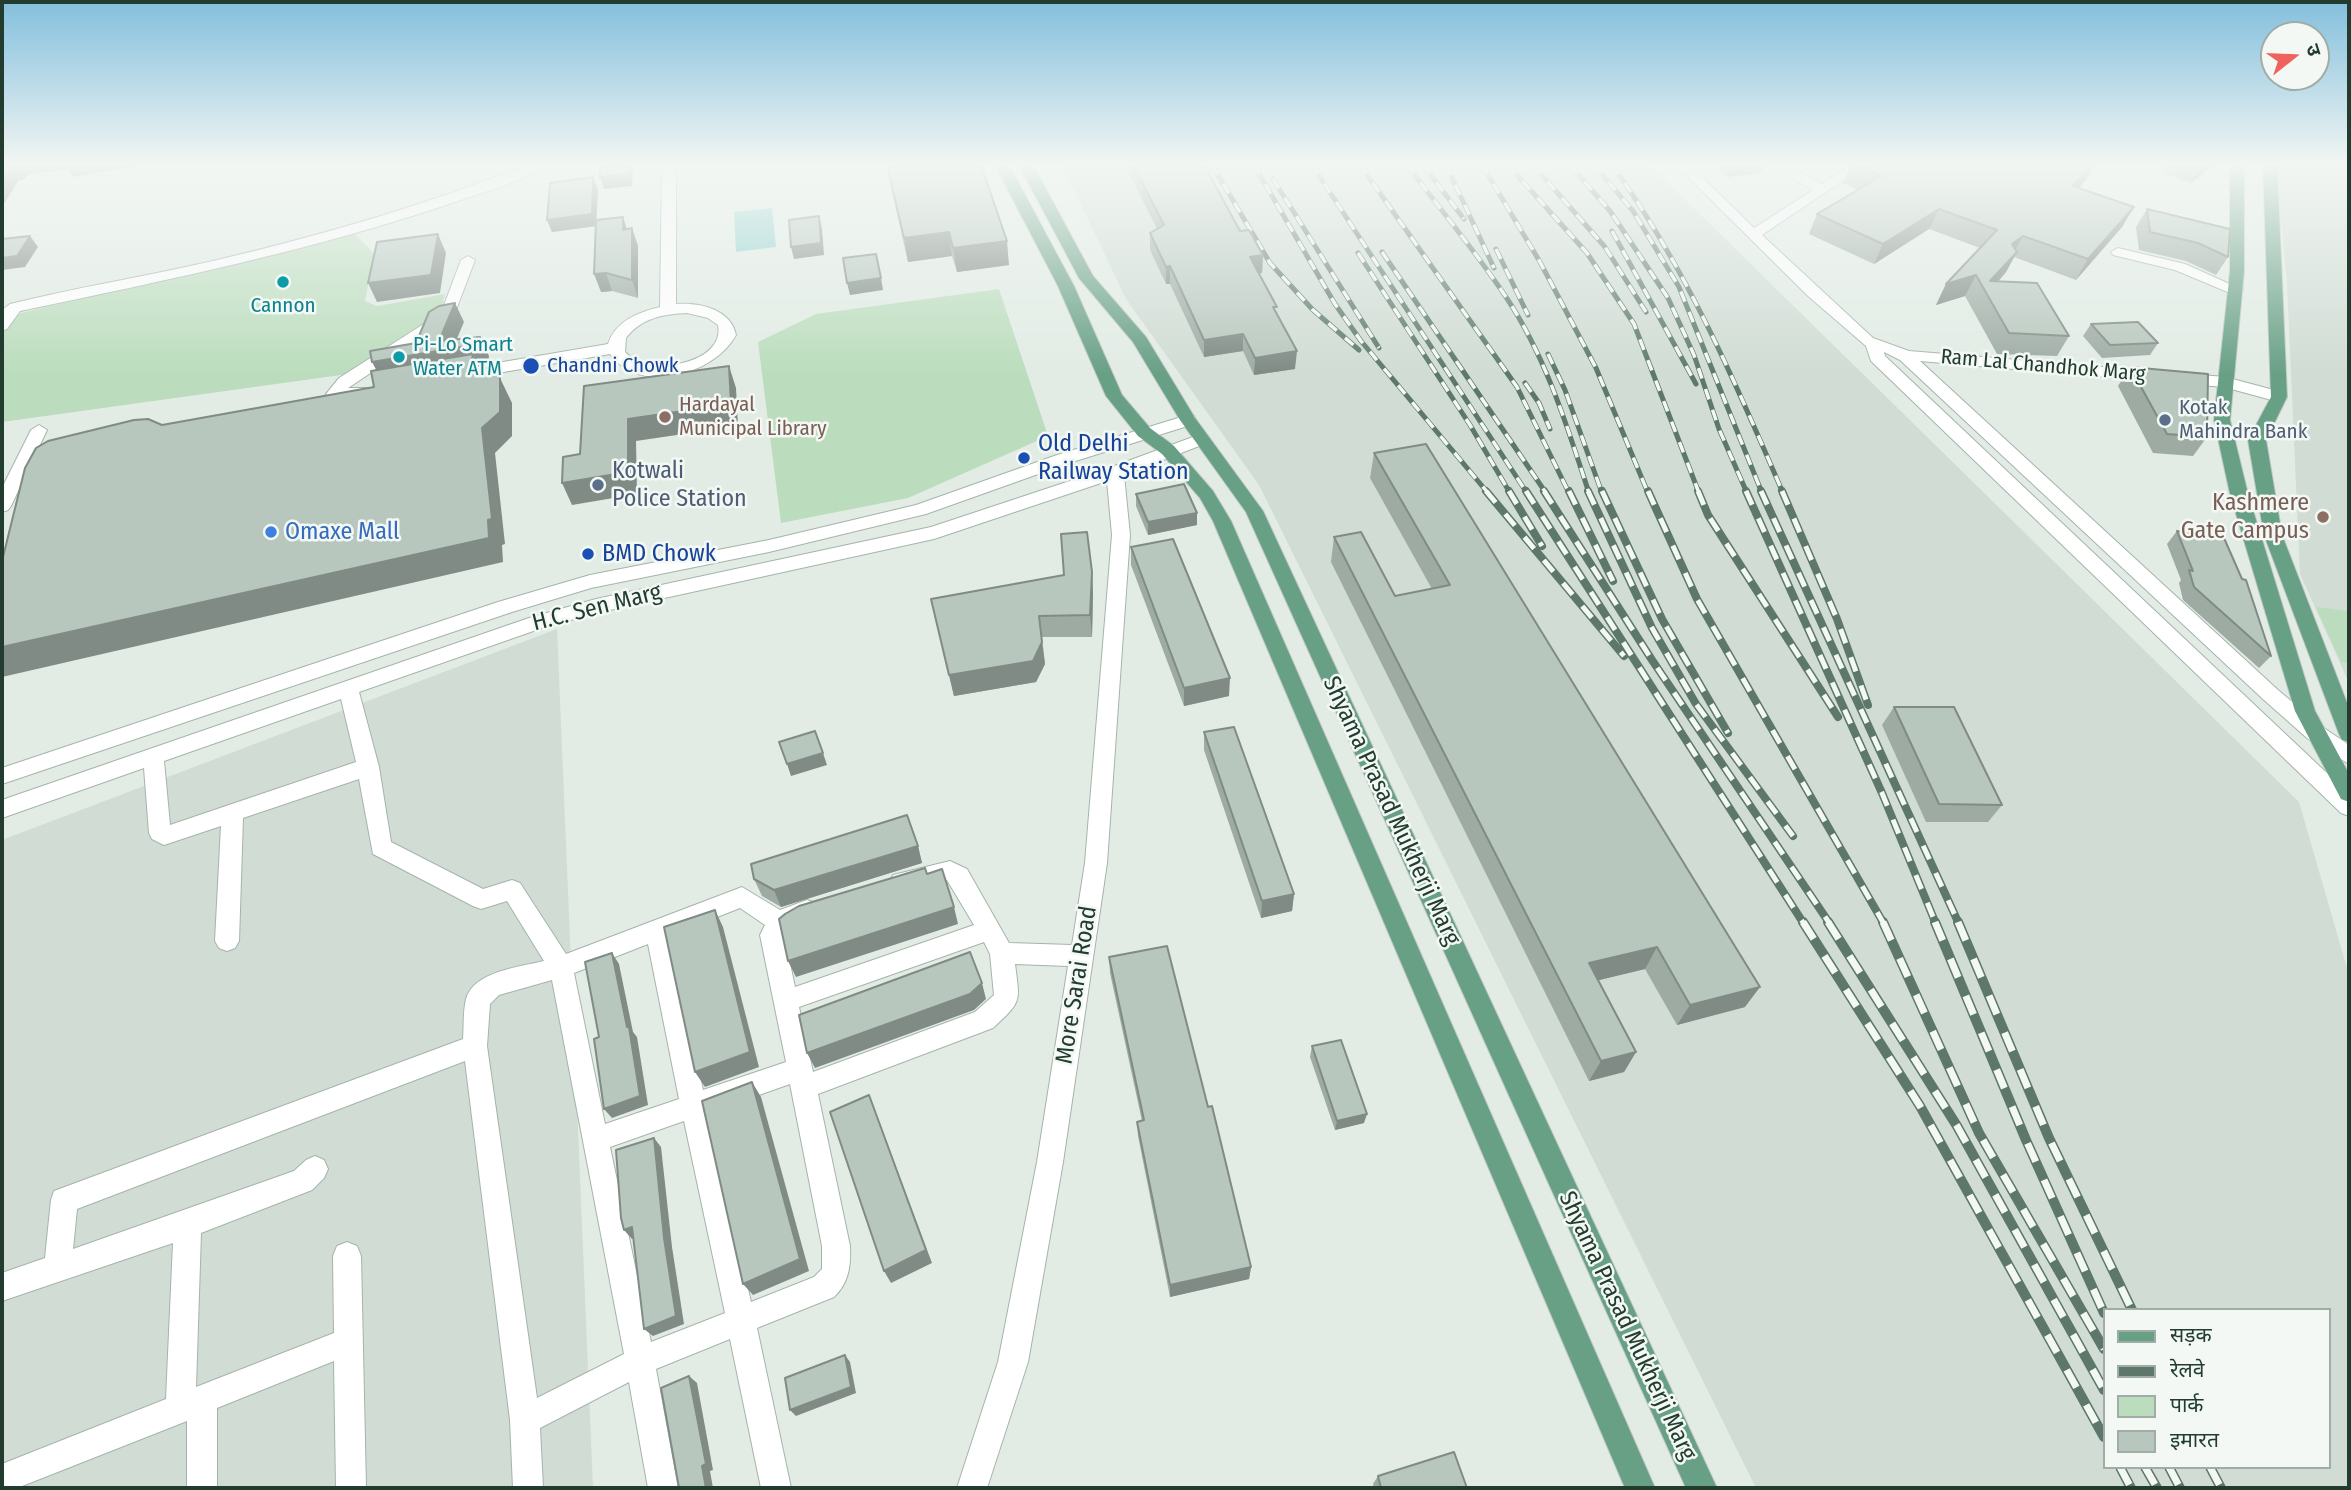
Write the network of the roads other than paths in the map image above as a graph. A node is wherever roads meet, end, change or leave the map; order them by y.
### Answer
1 (340, 235) edge
2 (669, 235) edge
3 (1039, 235) edge
4 (1063, 235) edge
5 (1753, 235) edge
6 (2236, 235) edge
7 (2273, 235) edge
8 (2118, 252) dead end
9 (468, 260) dead end
10 (2235, 290) junction
11 (668, 309) junction
12 (2, 326) edge
13 (615, 348) junction
14 (1875, 351) junction
15 (1903, 354) junction
16 (451, 376) edge
17 (2225, 382) junction
18 (384, 388) edge
19 (2279, 397) junction
20 (1194, 429) junction
21 (39, 430) dead end
22 (1144, 432) junction
23 (1168, 450) junction
24 (1115, 472) junction
25 (2, 506) edge
26 (348, 687) junction
27 (197, 709) junction
28 (2314, 733) junction
29 (2349, 734) edge
30 (199, 738) junction
31 (153, 755) junction
32 (2349, 756) edge
33 (368, 767) junction
34 (2, 775) edge
35 (2349, 793) edge
36 (2349, 807) edge
37 (2, 809) edge
38 (232, 814) junction
39 (876, 889) edge
40 (825, 904) edge
41 (780, 922) junction
42 (989, 930) junction
43 (659, 940) dead end
44 (227, 941) dead end
45 (1002, 953) junction
46 (1082, 956) junction
47 (561, 967) junction
48 (785, 1001) junction
49 (475, 1046) junction
50 (802, 1078) junction
51 (692, 1107) junction
52 (595, 1140) junction
53 (315, 1169) dead end
54 (188, 1224) junction
55 (346, 1256) dead end
56 (58, 1268) junction
57 (2, 1287) edge
58 (742, 1320) junction
59 (349, 1341) junction
60 (640, 1360) junction
61 (191, 1404) junction
62 (525, 1420) junction
63 (2, 1479) edge
64 (202, 1488) edge
65 (351, 1488) edge
66 (528, 1488) edge
67 (663, 1488) edge
68 (776, 1488) edge
69 (972, 1488) edge
70 (1640, 1488) edge
71 (1702, 1488) edge

1 - 12 street
2 - 11 street
3 - 22 main road, Shyama Prasad Mukherji Marg
4 - 20 main road, Shyama Prasad Mukherji Marg
5 - 14 street
6 - 10 main road
7 - 19 main road
8 - 10 street
9 - 18 street
10 - 17 main road
11 - 13 street
11 - 13 street
13 - 16 street
14 - 15 street
14 - 36 street
15 - 17 street, Ram Lal Chandhok Marg
15 - 28 street
17 - 19 street, Ram Lal Chandhok Marg
17 - 28 main road
19 - 29 main road
20 - 22 street, H.C. Sen Marg
20 - 23 street, H.C. Sen Marg
20 - 71 main road, Shyama Prasad Mukherji Marg
21 - 25 street
22 - 23 main road, Shyama Prasad Mukherji Marg
22 - 27 street, H.C. Sen Marg
23 - 24 street, H.C. Sen Marg
23 - 70 main road, Shyama Prasad Mukherji Marg
24 - 26 street, H.C. Sen Marg
24 - 46 street, More Sarai Road
26 - 30 street, H.C. Sen Marg
26 - 33 street
27 - 30 street
27 - 34 street, H.C. Sen Marg
28 - 32 street
28 - 35 main road
30 - 31 street, H.C. Sen Marg
31 - 37 street, H.C. Sen Marg
31 - 38 street
33 - 38 street
33 - 47 street
38 - 44 street
39 - 42 street
40 - 41 street
41 - 47 street
41 - 48 street
42 - 45 street
42 - 48 street
43 - 51 street
45 - 46 street
45 - 50 street
46 - 69 street, More Sarai Road
47 - 49 street
47 - 52 street
48 - 50 street
49 - 56 street
49 - 62 street
50 - 51 street
50 - 58 street
51 - 52 street
51 - 58 street
52 - 60 street
53 - 54 street
54 - 56 street
54 - 61 street
55 - 59 street
56 - 57 street
58 - 60 street
58 - 68 street
59 - 61 street
59 - 65 street
60 - 62 street
60 - 67 street
61 - 63 street
61 - 64 street
62 - 66 street

